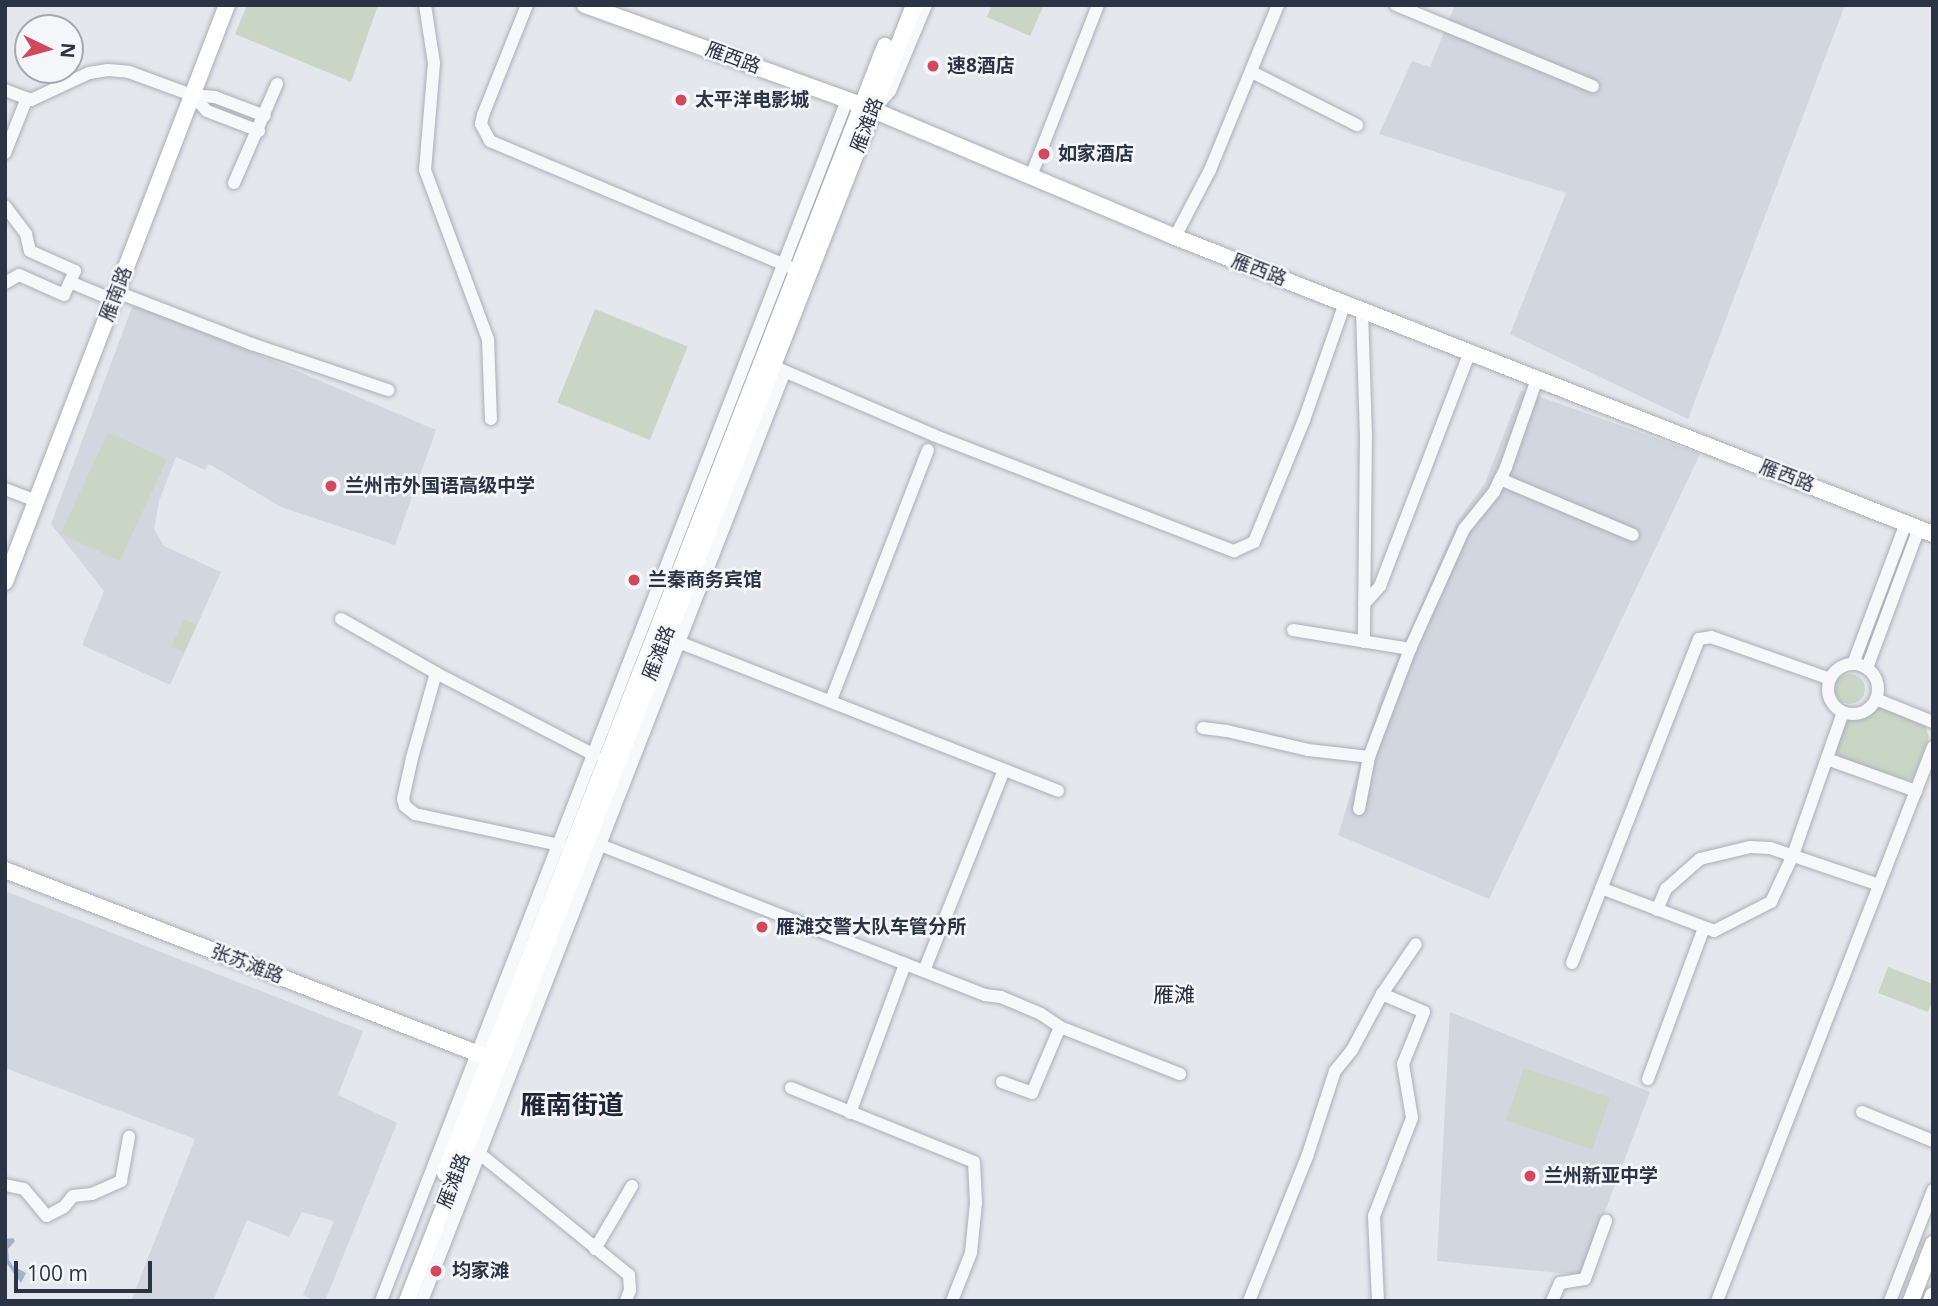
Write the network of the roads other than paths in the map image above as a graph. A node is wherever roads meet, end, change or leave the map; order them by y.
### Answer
1 (227, 5) edge
2 (425, 5) edge
3 (527, 5) edge
4 (585, 5) edge
5 (902, 5) edge
6 (914, 5) edge
7 (926, 5) edge
8 (1098, 5) edge
9 (1278, 5) edge
10 (1396, 5) edge
11 (605, 9) edge
12 (1252, 72) junction
13 (277, 84) dead end
14 (1593, 86) dead end
15 (5, 90) edge
16 (192, 95) junction
17 (27, 98) junction
18 (861, 105) junction
19 (265, 116) junction
20 (1357, 125) dead end
21 (259, 131) junction
22 (5, 153) edge
23 (1031, 176) junction
24 (234, 183) dead end
25 (5, 206) edge
26 (1175, 237) junction
27 (790, 267) junction
28 (70, 282) junction
29 (5, 283) edge
30 (115, 296) junction
31 (1345, 303) junction
32 (1362, 310) junction
33 (1470, 352) junction
34 (772, 366) junction
35 (1537, 379) junction
36 (388, 390) dead end
37 (491, 419) dead end
38 (928, 450) dead end
39 (1500, 479) junction
40 (5, 489) edge
41 (37, 501) junction
42 (1919, 528) edge
43 (1633, 535) dead end
44 (5, 582) edge
45 (1364, 604) junction
46 (341, 619) dead end
47 (1293, 630) dead end
48 (1364, 642) junction
49 (681, 643) junction
50 (1410, 649) junction
51 (1853, 664) junction
52 (663, 666) junction
53 (1867, 668) junction
54 (436, 673) junction
55 (1830, 679) junction
56 (1876, 699) junction
57 (831, 700) junction
58 (1843, 712) junction
59 (1933, 722) edge
60 (1203, 729) dead end
61 (1933, 747) edge
62 (594, 755) junction
63 (1369, 757) junction
64 (1827, 759) junction
65 (1004, 770) junction
66 (1058, 791) dead end
67 (1916, 791) junction
68 (1359, 809) dead end
69 (587, 840) junction
70 (559, 845) junction
71 (1793, 855) junction
72 (5, 870) edge
73 (1879, 885) junction
74 (1601, 888) junction
75 (1657, 910) junction
76 (1704, 928) junction
77 (1416, 944) dead end
78 (1572, 962) dead end
79 (905, 964) junction
80 (923, 971) junction
81 (1382, 994) junction
82 (1060, 1027) junction
83 (495, 1060) junction
84 (1180, 1074) dead end
85 (1648, 1079) dead end
86 (1002, 1082) dead end
87 (790, 1088) dead end
88 (1861, 1112) dead end
89 (850, 1113) junction
90 (130, 1137) dead end
91 (1933, 1141) edge
92 (480, 1154) junction
93 (5, 1185) edge
94 (632, 1186) dead end
95 (1933, 1190) edge
96 (1606, 1221) dead end
97 (1933, 1244) edge
98 (595, 1249) junction
99 (1933, 1295) edge
100 (382, 1301) edge
101 (396, 1301) edge
102 (407, 1301) edge
103 (422, 1301) edge
104 (626, 1301) edge
105 (953, 1301) edge
106 (1249, 1301) edge
107 (1378, 1301) edge
108 (1552, 1301) edge
109 (1717, 1301) edge
110 (1890, 1301) edge
111 (1911, 1301) edge
112 (1931, 1301) edge

1 - 16 main road, 雁南路
2 - 37 street
3 - 27 street
4 - 11 main road, 雁西路
5 - 18 main road, 雁滩路
6 - 18 main road, 雁滩路
7 - 18 street
8 - 23 street
9 - 12 street
10 - 14 street
11 - 18 main road, 雁西路
12 - 20 street
12 - 26 street
13 - 19 street
15 - 17 street
16 - 17 street
16 - 19 street
16 - 21 street
16 - 30 main road, 雁南路
17 - 22 street
18 - 23 main road, 雁西路
18 - 27 main road, 雁滩路
18 - 34 main road, 雁滩路
19 - 21 street
21 - 24 street
23 - 26 main road, 雁西路
25 - 28 street
26 - 31 main road, 雁西路
27 - 34 main road, 雁滩路
27 - 62 street, 雁滩路
28 - 29 street
28 - 30 street
30 - 36 street
30 - 41 main road, 雁南路
31 - 32 main road, 雁西路
31 - 34 street
32 - 33 main road, 雁西路
32 - 45 street
33 - 35 main road, 雁西路
33 - 45 street
34 - 49 street, 雁滩路
34 - 52 main road, 雁滩路
34 - 69 main road, 雁滩路
35 - 39 street
35 - 42 main road, 雁西路
38 - 57 street
39 - 43 street
39 - 50 street
40 - 41 street
41 - 44 main road, 雁南路
42 - 51 street
42 - 53 street
45 - 48 street
46 - 54 street
47 - 48 street
48 - 50 street
49 - 52 street, 雁滩路
49 - 57 street
50 - 63 street
51 - 53 street
51 - 55 street
52 - 69 main road, 雁滩路
53 - 56 street
54 - 62 street
54 - 70 street
55 - 58 street
55 - 74 street
56 - 58 street
56 - 59 street
57 - 65 street
58 - 64 street
60 - 63 street
61 - 67 street
62 - 70 street, 雁滩路
63 - 68 street
64 - 67 street
64 - 71 street
65 - 66 street
65 - 80 street
67 - 73 street
69 - 79 street
69 - 83 main road, 雁滩路
70 - 83 street, 雁滩路
71 - 73 street
71 - 75 street
71 - 76 street
72 - 83 main road, 张苏滩路
73 - 109 street
74 - 75 street
74 - 78 street
75 - 76 street
76 - 85 street
77 - 81 street
79 - 80 street
79 - 89 street
80 - 82 street
81 - 106 street
81 - 107 street
82 - 84 street
82 - 86 street
83 - 92 street, 雁滩路
83 - 100 street, 雁滩路
83 - 101 main road, 雁滩路
83 - 102 main road, 雁滩路
87 - 89 street
88 - 91 street
89 - 105 street
90 - 93 street
92 - 98 street
92 - 103 street, 雁滩路
94 - 98 street
95 - 110 street
96 - 108 street
97 - 111 main road
98 - 104 street
99 - 112 main road

